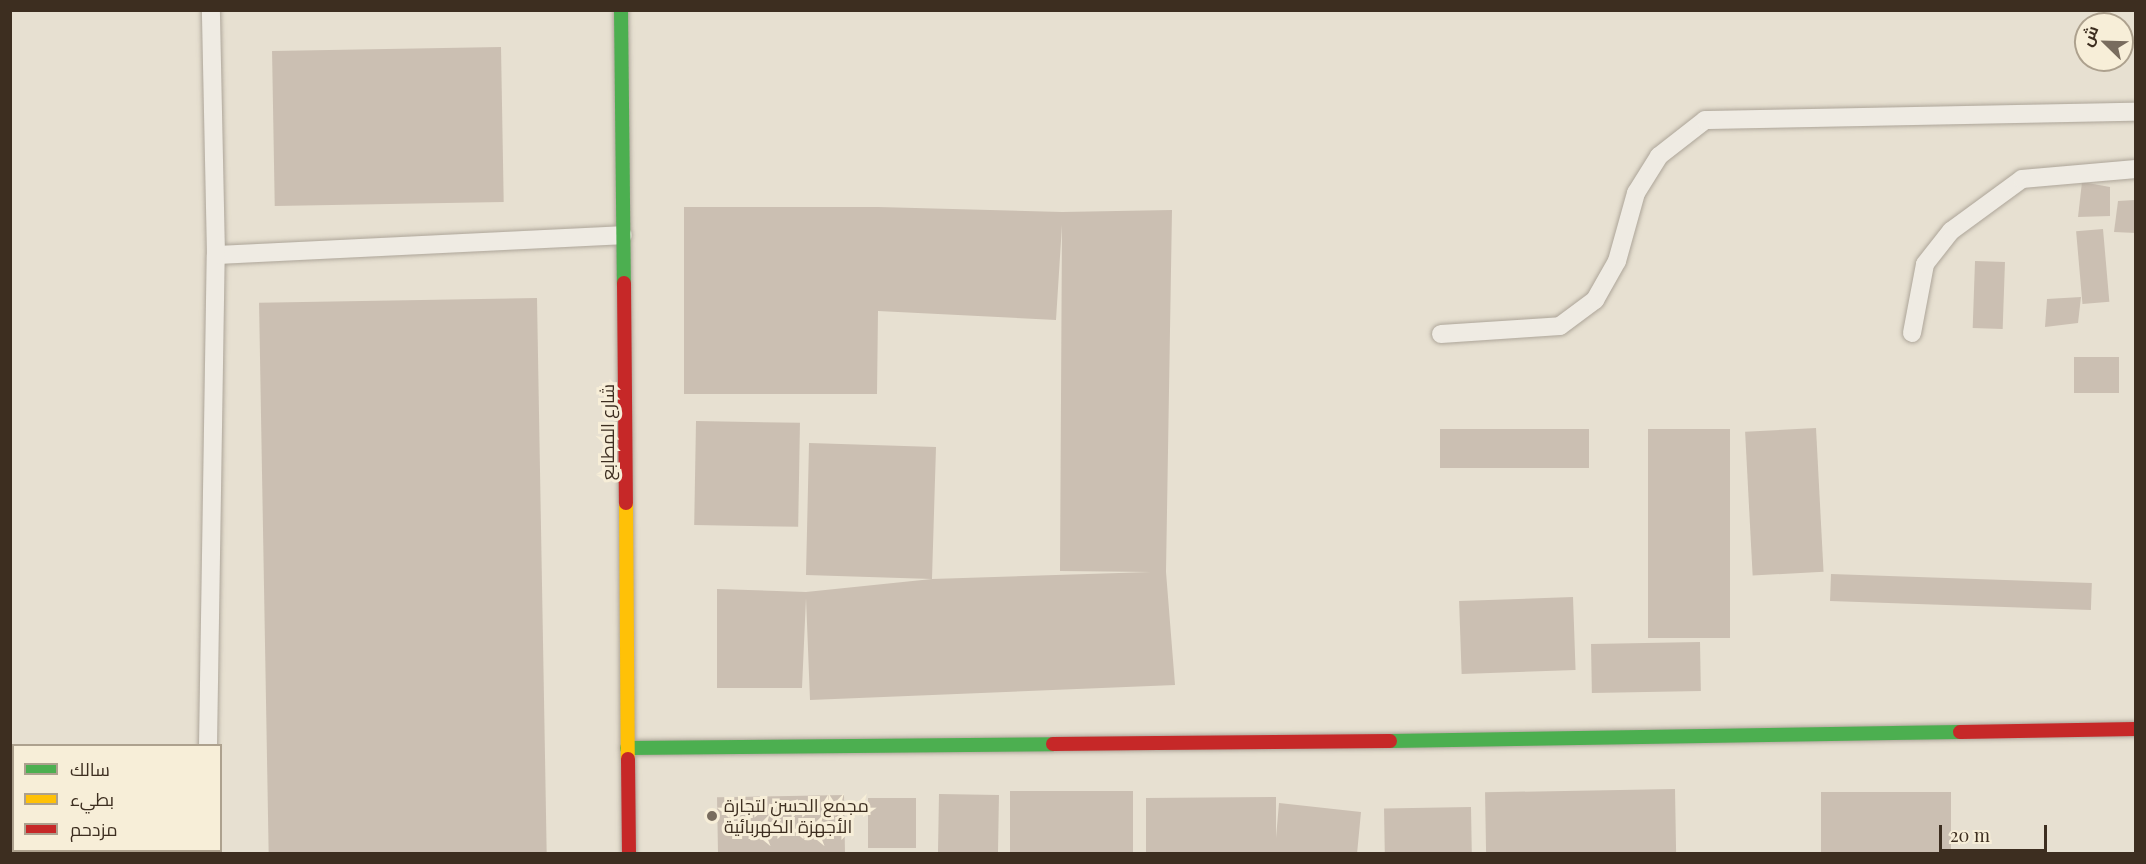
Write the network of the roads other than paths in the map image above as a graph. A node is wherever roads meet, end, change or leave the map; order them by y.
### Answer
1 (211, 10) edge
2 (621, 10) edge
3 (2136, 112) edge
4 (2136, 168) edge
5 (623, 235) junction
6 (216, 255) junction
7 (1912, 333) dead end
8 (1441, 334) dead end
9 (2136, 729) edge
10 (208, 744) edge
11 (627, 748) junction
12 (629, 854) edge

1 - 6 lane
2 - 5 street, شارع المطابع
3 - 8 lane
4 - 7 lane
5 - 6 lane
5 - 11 street, شارع المطابع
6 - 10 lane
9 - 11 street
11 - 12 street, شارع المطابع

